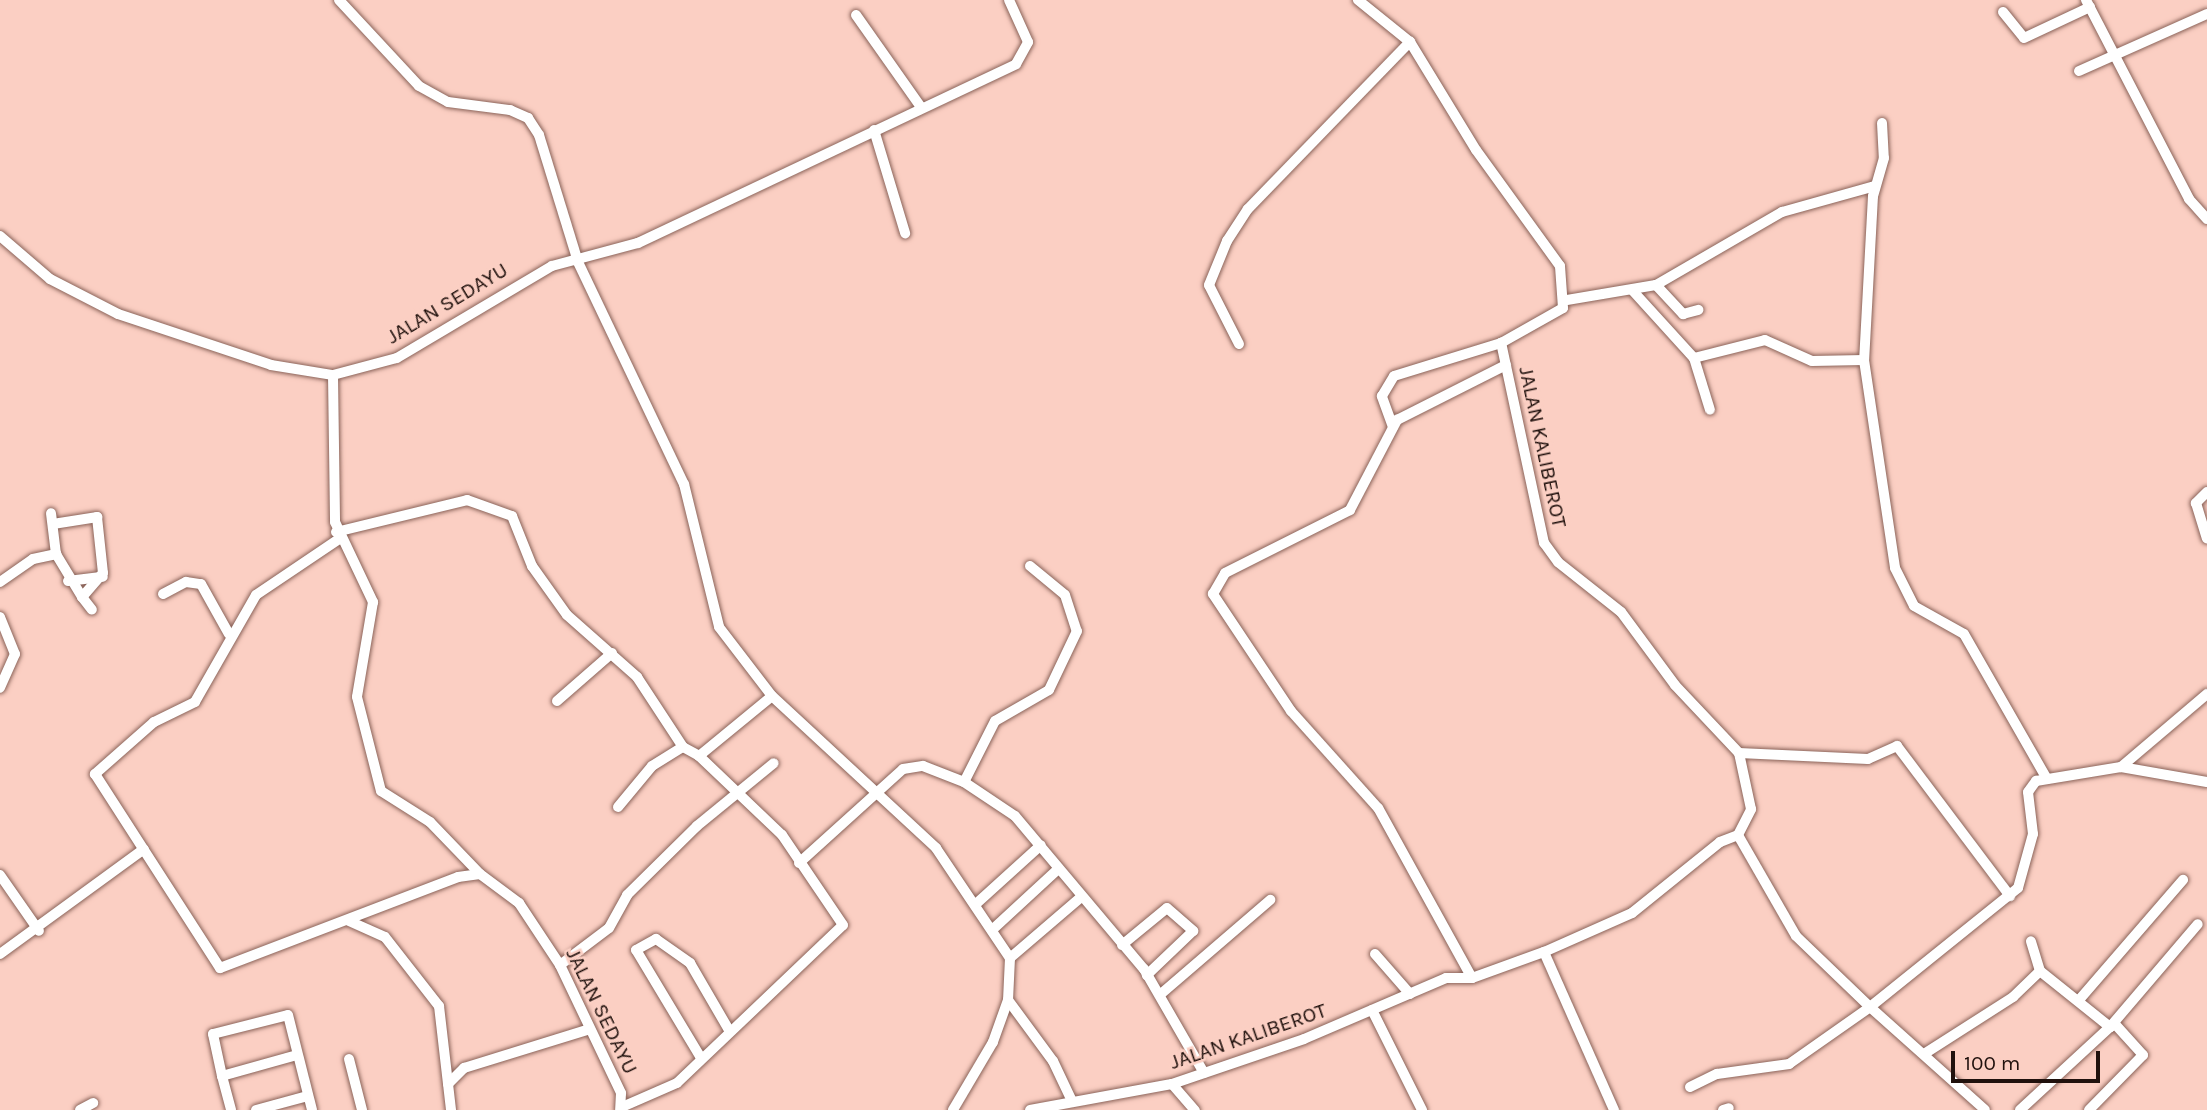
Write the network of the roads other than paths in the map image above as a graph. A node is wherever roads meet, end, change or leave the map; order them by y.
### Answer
1 (339, 0) edge
2 (1009, 0) edge
3 (1358, 0) edge
4 (2088, 4) edge
5 (2003, 12) dead end
6 (2207, 14) edge
7 (856, 15) dead end
8 (1410, 42) junction
9 (2116, 56) junction
10 (2078, 71) dead end
11 (921, 107) junction
12 (1882, 123) dead end
13 (874, 130) junction
14 (1875, 186) junction
15 (2207, 219) edge
16 (905, 233) dead end
17 (0, 236) edge
18 (579, 262) junction
19 (1656, 285) junction
20 (1633, 290) junction
21 (1567, 300) junction
22 (1698, 310) dead end
23 (1500, 343) junction
24 (1239, 344) dead end
25 (1694, 358) junction
26 (1864, 360) junction
27 (1506, 365) junction
28 (333, 375) junction
29 (1710, 410) dead end
30 (1393, 427) junction
31 (2207, 492) edge
32 (338, 535) junction
33 (2207, 538) edge
34 (56, 554) junction
35 (1030, 566) dead end
36 (103, 577) junction
37 (68, 581) junction
38 (0, 582) edge
39 (163, 593) dead end
40 (82, 597) junction
41 (92, 610) dead end
42 (0, 617) edge
43 (229, 634) junction
44 (612, 653) junction
45 (0, 688) edge
46 (2207, 694) edge
47 (772, 696) junction
48 (557, 701) dead end
49 (683, 747) junction
50 (1739, 753) junction
51 (699, 756) junction
52 (774, 763) dead end
53 (2121, 767) junction
54 (2047, 779) junction
55 (964, 782) junction
56 (2207, 782) edge
57 (870, 793) junction
58 (738, 794) junction
59 (618, 807) dead end
60 (1738, 835) junction
61 (1041, 845) junction
62 (144, 849) junction
63 (799, 863) junction
64 (1058, 869) junction
65 (480, 874) junction
66 (0, 875) edge
67 (2183, 880) dead end
68 (2010, 896) junction
69 (1080, 898) junction
70 (1270, 900) dead end
71 (977, 903) junction
72 (349, 921) junction
73 (2197, 924) dead end
74 (39, 930) junction
75 (992, 930) junction
76 (2031, 941) dead end
77 (1122, 945) junction
78 (1544, 952) junction
79 (0, 954) edge
80 (1375, 954) dead end
81 (1010, 958) junction
82 (560, 965) junction
83 (2040, 971) junction
84 (1147, 975) junction
85 (1472, 978) junction
86 (1162, 993) junction
87 (1410, 994) junction
88 (1008, 1000) junction
89 (2079, 1000) junction
90 (1870, 1007) junction
91 (1372, 1010) junction
92 (2112, 1025) junction
93 (587, 1030) junction
94 (729, 1030) junction
95 (1924, 1054) junction
96 (297, 1055) junction
97 (701, 1058) junction
98 (349, 1059) dead end
99 (1204, 1073) junction
100 (222, 1076) junction
101 (448, 1084) junction
102 (1172, 1084) junction
103 (1690, 1087) dead end
104 (307, 1096) junction
105 (1071, 1099) junction
106 (93, 1103) dead end
107 (621, 1109) edge
108 (80, 1110) edge
109 (232, 1110) edge
110 (256, 1110) edge
111 (312, 1110) edge
112 (362, 1110) edge
113 (451, 1110) edge
114 (953, 1110) edge
115 (1030, 1110) edge
116 (1195, 1110) edge
117 (1422, 1110) edge
118 (1614, 1110) edge
119 (1985, 1110) edge
120 (2020, 1110) edge
121 (2089, 1110) edge

1 - 18 street
2 - 11 street, JALAN SEDAYU
3 - 8 street
4 - 5 street
4 - 9 street
6 - 9 street
7 - 11 street
8 - 21 street
8 - 24 street
9 - 10 street
9 - 15 street
11 - 13 street, JALAN SEDAYU
12 - 14 street
13 - 16 street
13 - 18 street, JALAN SEDAYU
14 - 19 street
14 - 26 street
17 - 28 street
18 - 28 street, JALAN SEDAYU
18 - 47 street
19 - 20 street
19 - 22 street
20 - 21 street
20 - 25 street
21 - 23 street, JALAN KALIBEROT
23 - 27 street, JALAN KALIBEROT
23 - 30 street
25 - 26 street
25 - 29 street
26 - 54 street
27 - 30 street
27 - 50 street, JALAN KALIBEROT
28 - 32 street, JALAN SEDAYU
30 - 85 street
31 - 33 street
32 - 43 street
32 - 44 street
32 - 65 street, JALAN SEDAYU
34 - 36 street
34 - 37 street
34 - 38 street
35 - 55 street
36 - 37 street
36 - 40 street
37 - 40 street
39 - 43 street
40 - 41 street
42 - 45 street
43 - 62 street
44 - 48 street
44 - 49 street
46 - 53 street
47 - 51 street
47 - 57 street
49 - 51 street
49 - 59 street
50 - 60 street
50 - 68 street
51 - 58 street
52 - 58 street
53 - 54 street
53 - 56 street
54 - 68 street
55 - 57 street
55 - 61 street
57 - 63 street
57 - 71 street
58 - 63 street
58 - 82 street
60 - 78 street, JALAN KALIBEROT
60 - 90 street
61 - 64 street
61 - 71 street
62 - 72 street
62 - 74 street
63 - 94 street
64 - 69 street
64 - 75 street
65 - 72 street
65 - 82 street, JALAN SEDAYU
66 - 74 street
67 - 89 street
68 - 90 street
69 - 77 street
69 - 81 street
70 - 86 street
71 - 75 street
72 - 101 street
73 - 92 street
74 - 79 street
75 - 81 street
76 - 83 street
77 - 84 street
77 - 84 street
78 - 85 street, JALAN KALIBEROT
78 - 118 street
80 - 87 street
81 - 88 street
82 - 93 street, JALAN SEDAYU
83 - 89 street
83 - 95 street
84 - 86 street
85 - 87 street, JALAN KALIBEROT
86 - 99 street
87 - 91 street, JALAN KALIBEROT
88 - 105 street
88 - 114 street
89 - 92 street
90 - 95 street
90 - 103 street
91 - 99 street, JALAN KALIBEROT
91 - 117 street
92 - 120 street
92 - 121 street
93 - 101 street
93 - 107 street, JALAN SEDAYU
94 - 97 street
94 - 97 street
95 - 119 street
96 - 100 street
96 - 100 street
96 - 104 street
97 - 107 street
98 - 112 street
99 - 102 street, JALAN KALIBEROT
100 - 109 street
101 - 113 street
102 - 105 street, JALAN KALIBEROT
102 - 116 street
104 - 110 street
104 - 111 street
105 - 115 street, JALAN KALIBEROT
106 - 108 street

